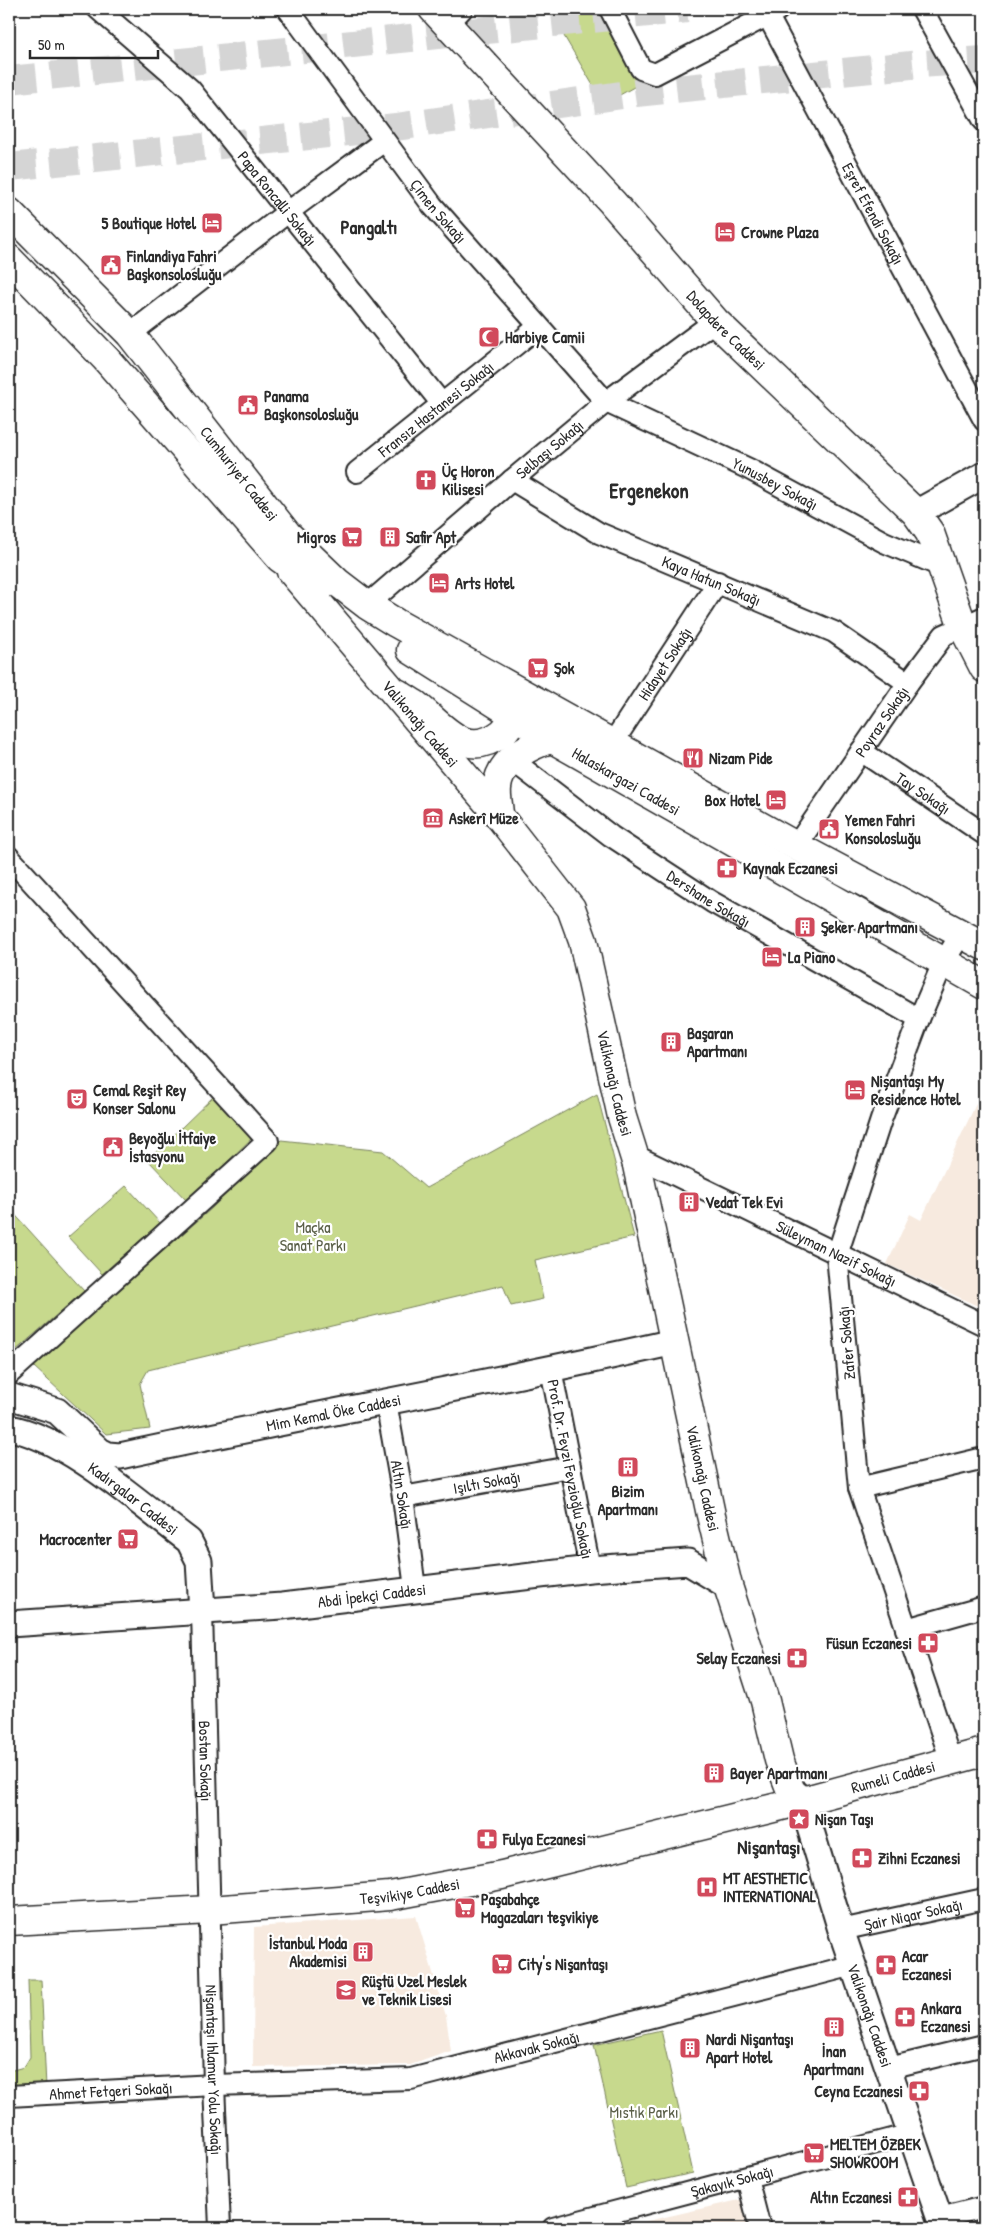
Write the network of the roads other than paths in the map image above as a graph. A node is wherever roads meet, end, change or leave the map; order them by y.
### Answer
1 (98, 9) edge
2 (288, 9) edge
3 (610, 9) edge
4 (922, 9) edge
5 (770, 11) edge
6 (448, 14) edge
7 (984, 121) edge
8 (384, 141) junction
9 (9, 212) edge
10 (288, 212) junction
11 (9, 259) edge
12 (715, 321) junction
13 (538, 327) junction
14 (130, 334) junction
15 (606, 402) junction
16 (442, 404) junction
17 (984, 420) edge
18 (357, 472) dead end
19 (984, 475) edge
20 (512, 480) junction
21 (916, 512) junction
22 (280, 558) junction
23 (943, 567) junction
24 (718, 582) junction
25 (367, 605) junction
26 (974, 622) edge
27 (984, 668) edge
28 (908, 683) junction
29 (510, 686) junction
30 (397, 693) junction
31 (513, 715) junction
32 (551, 738) junction
33 (606, 741) junction
34 (861, 751) junction
35 (512, 760) junction
36 (499, 816) junction
37 (984, 834) edge
38 (796, 846) junction
39 (9, 858) edge
40 (973, 940) edge
41 (943, 963) junction
42 (984, 985) edge
43 (919, 1019) junction
44 (634, 1155) junction
45 (837, 1255) junction
46 (984, 1325) edge
47 (984, 1332) edge
48 (674, 1342) junction
49 (551, 1369) junction
50 (9, 1374) edge
51 (9, 1396) edge
52 (386, 1402) junction
53 (9, 1428) edge
54 (984, 1458) edge
55 (107, 1467) junction
56 (570, 1467) junction
57 (859, 1488) junction
58 (403, 1497) junction
59 (590, 1569) junction
60 (728, 1586) junction
61 (415, 1588) junction
62 (984, 1608) edge
63 (202, 1611) junction
64 (9, 1624) edge
65 (906, 1629) junction
66 (984, 1752) edge
67 (951, 1761) junction
68 (802, 1801) junction
69 (984, 1898) edge
70 (210, 1910) junction
71 (9, 1921) edge
72 (841, 1930) junction
73 (854, 1965) junction
74 (984, 2045) edge
75 (889, 2068) junction
76 (214, 2085) junction
77 (9, 2096) edge
78 (911, 2134) junction
79 (747, 2178) junction
80 (984, 2207) edge
81 (941, 2223) edge
82 (220, 2228) edge
83 (553, 2228) edge
84 (760, 2228) edge

1 - 10 street, Papa Roncalli Sokağı
2 - 8 street, Çimen Sokağı
3 - 5 street
4 - 7 street
5 - 17 street, Eşref Efendi Sokağı
6 - 12 main road, Dolapdere Caddesi
8 - 10 street
8 - 13 street, Çimen Sokağı
9 - 14 main road, Cumhuriyet Caddesi
10 - 14 street
10 - 16 street, Papa Roncalli Sokağı
11 - 22 main road, Cumhuriyet Caddesi
12 - 15 street, Selbaşı Sokağı
12 - 21 main road, Dolapdere Caddesi
13 - 15 street, Çimen Sokağı
13 - 16 street, Fransız Hastanesi Sokağı
14 - 25 main road, Cumhuriyet Caddesi
15 - 20 street, Selbaşı Sokağı
15 - 23 street, Yunusbey Sokağı
16 - 18 street, Fransız Hastanesi Sokağı
19 - 21 street
20 - 24 street, Kaya Hatun Sokağı
20 - 25 street, Selbaşı Sokağı
21 - 23 main road, Dolapdere Caddesi
22 - 30 main road, Valikonağı Caddesi
22 - 31 main road, Halaskargazi Caddesi
23 - 26 main road, Dolapdere Caddesi
24 - 28 street, Kaya Hatun Sokağı
24 - 33 street, Hidayet Sokağı
25 - 29 main road, Cumhuriyet Caddesi
26 - 27 main road, Dolapdere Caddesi
26 - 28 street, Poyraz Sokağı
28 - 34 street, Poyraz Sokağı
29 - 31 main road
29 - 33 main road, Halaskargazi Caddesi
30 - 31 main road
30 - 36 main road, Valikonağı Caddesi
31 - 32 main road, Halaskargazi Caddesi
32 - 33 main road
32 - 35 main road
32 - 41 main road, Halaskargazi Caddesi
33 - 38 main road, Halaskargazi Caddesi
34 - 37 street, Tay Sokağı
34 - 38 street, Poyraz Sokağı
35 - 36 main road
35 - 43 street, Dershane Sokağı
36 - 44 main road, Valikonağı Caddesi
38 - 40 main road, Halaskargazi Caddesi
39 - 50 street
40 - 41 street, Zafer Sokağı
41 - 42 main road, Halaskargazi Caddesi
41 - 43 street, Zafer Sokağı
43 - 45 street, Zafer Sokağı
44 - 45 street, Süleyman Nazif Sokağı
44 - 48 main road, Valikonağı Caddesi
45 - 46 street, Süleyman Nazif Sokağı
45 - 57 street, Zafer Sokağı
46 - 47 street
48 - 49 street, Mim Kemal Öke Caddesi
48 - 60 main road, Valikonağı Caddesi
49 - 52 street, Mim Kemal Öke Caddesi
49 - 56 street, Prof. Dr. Feyzi Feyzioğlu Sokağı
51 - 55 street
52 - 55 street, Mim Kemal Öke Caddesi
52 - 58 street, Altın Sokağı
53 - 55 street, Kadırgalar Caddesi
54 - 57 street
55 - 63 street, Kadırgalar Caddesi
56 - 58 street, Işıltı Sokağı
56 - 59 street, Prof. Dr. Feyzi Feyzioğlu Sokağı
57 - 65 street, Zafer Sokağı
58 - 61 street, Altın Sokağı
59 - 60 street, Abdi İpekçi Caddesi
59 - 61 street, Abdi İpekçi Caddesi
60 - 68 main road, Valikonağı Caddesi
61 - 63 street, Abdi İpekçi Caddesi
62 - 65 street
63 - 64 street, Abdi İpekçi Caddesi
63 - 70 street, Bostan Sokağı
65 - 67 street, Zafer Sokağı
66 - 67 main road, Rumeli Caddesi
67 - 68 main road, Rumeli Caddesi
68 - 70 main road, Teşvikiye Caddesi
68 - 72 street, Valikonağı Caddesi
69 - 72 street, Şair Nigar Sokağı
70 - 71 main road, Teşvikiye Caddesi
70 - 76 street, Nişantaşı Ihlamur Yolu Sokağı
72 - 73 street, Valikonağı Caddesi
73 - 75 street, Valikonağı Caddesi
73 - 76 street, Akkavak Sokağı
74 - 75 street
75 - 78 street, Valikonağı Caddesi
76 - 77 street, Ahmet Fetgeri Sokağı
76 - 82 street, Nişantaşı Ihlamur Yolu Sokağı
78 - 79 street, Şakayık Sokağı
78 - 81 street, Valikonağı Caddesi
79 - 83 street, Şakayık Sokağı
79 - 84 street
80 - 81 street

